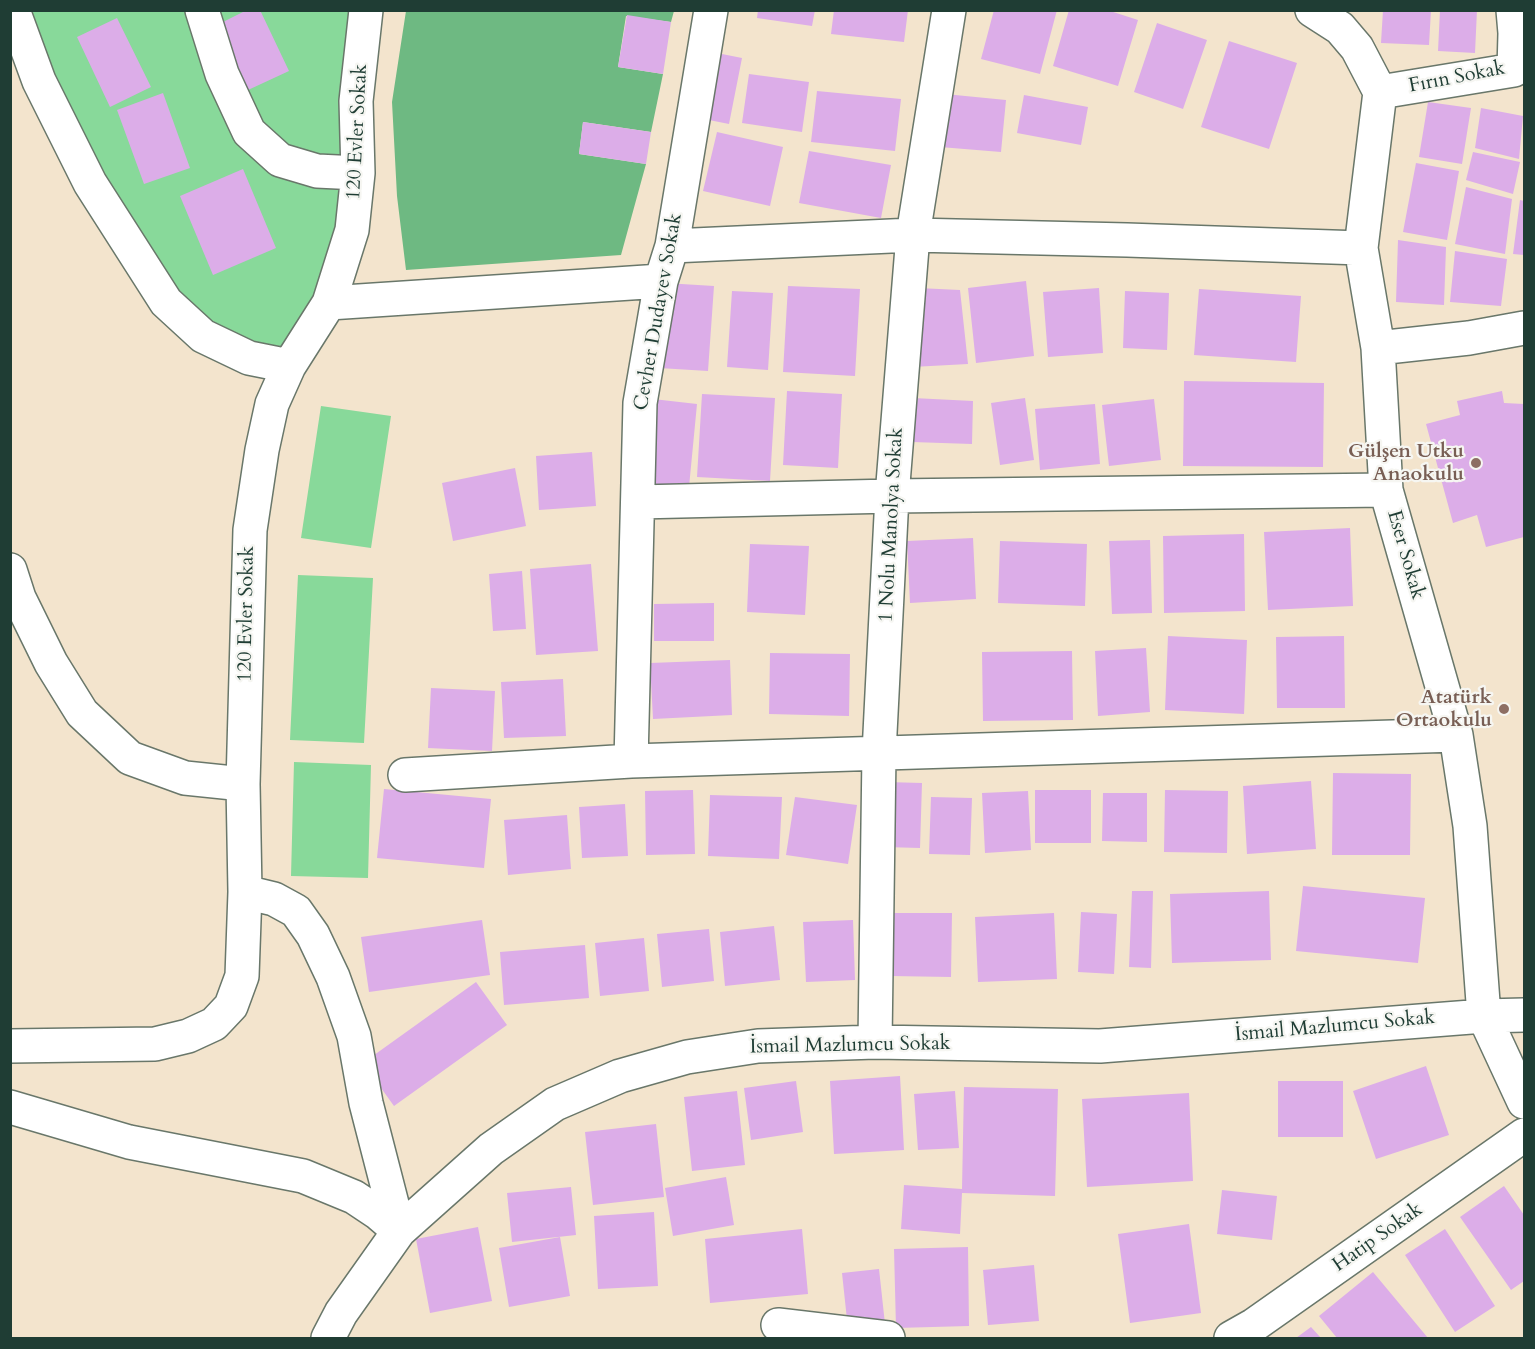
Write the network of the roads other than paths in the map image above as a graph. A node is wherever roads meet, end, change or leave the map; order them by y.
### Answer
1 (13, 10) edge
2 (202, 10) edge
3 (366, 10) edge
4 (711, 10) edge
5 (948, 10) edge
6 (1312, 10) edge
7 (1513, 10) edge
8 (1380, 92) junction
9 (358, 173) junction
10 (913, 235) junction
11 (672, 246) junction
12 (1361, 248) junction
13 (661, 281) junction
14 (329, 303) junction
15 (1524, 328) edge
16 (1378, 348) junction
17 (289, 366) junction
18 (1386, 490) junction
19 (892, 496) junction
20 (638, 502) junction
21 (10, 570) edge
22 (1456, 735) junction
23 (879, 753) junction
24 (631, 761) junction
25 (405, 775) dead end
26 (243, 784) junction
27 (245, 892) junction
28 (1524, 1015) edge
29 (1484, 1016) junction
30 (876, 1042) junction
31 (10, 1046) edge
32 (1524, 1102) edge
33 (10, 1107) edge
34 (1524, 1135) edge
35 (399, 1231) junction
36 (778, 1325) dead end
37 (328, 1338) edge
38 (888, 1338) edge
39 (1231, 1338) edge

1 - 17 street
2 - 9 street
3 - 9 street, 120 Evler Sokak
4 - 11 street, Cevher Dudayev Sokak
5 - 10 street, 1 Nolu Manolya Sokak
6 - 8 street
7 - 8 street, Fırın Sokak
8 - 12 street, Eser Sokak
9 - 14 street, 120 Evler Sokak
10 - 11 street
10 - 12 street
10 - 19 street, 1 Nolu Manolya Sokak
11 - 13 street, Cevher Dudayev Sokak
12 - 16 street, Eser Sokak
13 - 14 street
13 - 20 street, Cevher Dudayev Sokak
14 - 17 street, 120 Evler Sokak
15 - 16 street
16 - 18 street, Eser Sokak
17 - 26 street, 120 Evler Sokak
18 - 19 street
18 - 22 street, Eser Sokak
19 - 20 street
19 - 23 street, 1 Nolu Manolya Sokak
20 - 24 street, Cevher Dudayev Sokak
21 - 26 street
22 - 23 street
22 - 29 street, Eser Sokak
23 - 24 street
23 - 30 street, 1 Nolu Manolya Sokak
24 - 25 street
26 - 27 street, 120 Evler Sokak
27 - 31 street, 120 Evler Sokak
27 - 35 street
28 - 29 street
29 - 30 street, İsmail Mazlumcu Sokak
29 - 32 street
30 - 35 street, İsmail Mazlumcu Sokak
33 - 35 street
34 - 39 street, Hatip Sokak
35 - 37 street, İsmail Mazlumcu Sokak
36 - 38 street

